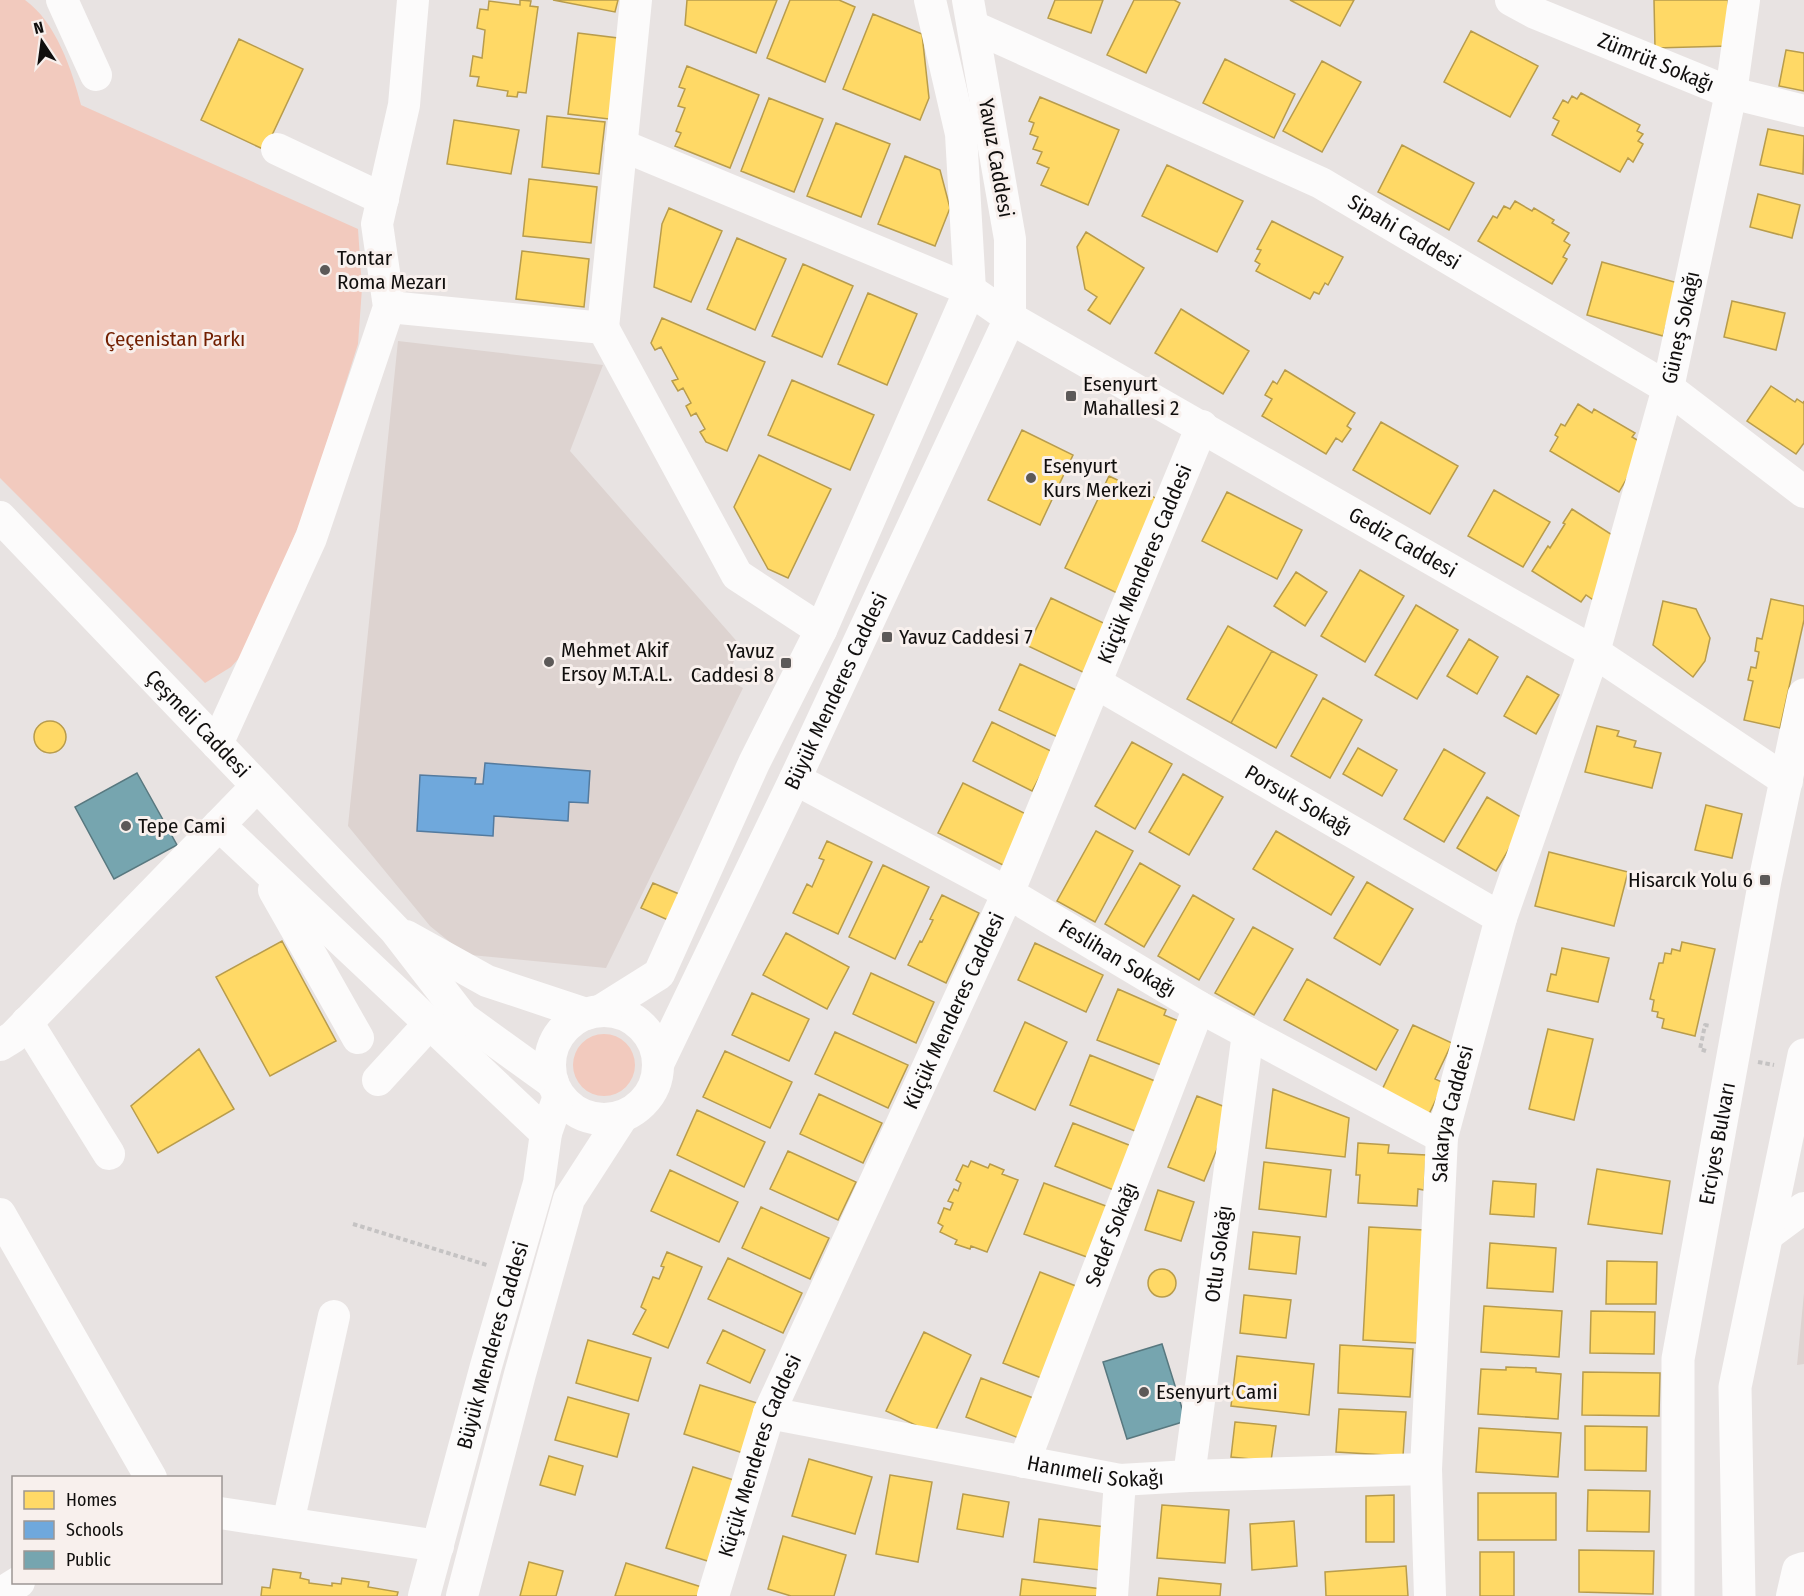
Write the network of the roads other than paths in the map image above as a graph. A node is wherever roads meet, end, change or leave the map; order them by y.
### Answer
1 (62, 0) edge
2 (412, 0) edge
3 (636, 0) edge
4 (930, 0) edge
5 (1744, 0) edge
6 (1527, 4) edge
7 (971, 14) edge
8 (96, 75) dead end
9 (1731, 93) junction
10 (1804, 111) edge
11 (621, 145) junction
12 (277, 149) dead end
13 (383, 199) junction
14 (970, 290) junction
15 (389, 307) junction
16 (1010, 318) junction
17 (603, 328) junction
18 (1668, 388) junction
19 (1202, 426) junction
20 (1804, 492) edge
21 (0, 517) edge
22 (821, 630) junction
23 (1594, 652) junction
24 (1096, 683) junction
25 (1804, 695) edge
26 (217, 744) junction
27 (795, 779) junction
28 (1787, 781) junction
29 (257, 786) junction
30 (219, 825) junction
31 (258, 861) junction
32 (1008, 893) junction
33 (1501, 918) junction
34 (395, 930) junction
35 (1199, 1007) junction
36 (593, 1013) junction
37 (27, 1022) junction
38 (430, 1023) junction
39 (1248, 1033) junction
40 (357, 1038) dead end
41 (0, 1045) edge
42 (1804, 1055) edge
43 (659, 1062) junction
44 (378, 1080) dead end
45 (556, 1089) junction
46 (622, 1117) junction
47 (546, 1133) junction
48 (1442, 1137) junction
49 (109, 1154) dead end
50 (1804, 1208) edge
51 (0, 1214) edge
52 (1766, 1236) junction
53 (334, 1316) dead end
54 (769, 1413) junction
55 (1024, 1462) junction
56 (1426, 1469) junction
57 (150, 1476) edge
58 (1189, 1476) junction
59 (1120, 1480) junction
60 (222, 1513) edge
61 (288, 1523) junction
62 (438, 1546) junction
63 (1804, 1568) edge
64 (16, 1584) edge
65 (0, 1594) edge
66 (424, 1596) edge
67 (462, 1596) edge
68 (713, 1596) edge
69 (1112, 1596) edge
70 (1430, 1596) edge
71 (1678, 1596) edge
72 (1739, 1596) edge
73 (1792, 1596) edge

1 - 8 street
2 - 13 street
3 - 11 street
4 - 14 street, Yavuz Caddesi
5 - 9 street, Güneş Sokağı
6 - 9 street, Zümrüt Sokağı
7 - 16 street, Yavuz Caddesi
7 - 18 street, Sipahi Caddesi
9 - 10 street, Zümrüt Sokağı
9 - 18 street, Güneş Sokağı
11 - 14 street, Gediz Caddesi
11 - 17 street
12 - 13 street
13 - 15 street
14 - 16 street, Gediz Caddesi
14 - 22 street, Büyük Menderes Caddesi
15 - 17 street
15 - 26 street
16 - 19 street, Gediz Caddesi
16 - 27 street, Büyük Menderes Caddesi
17 - 22 street
18 - 20 street, Sipahi Caddesi
18 - 23 street, Güneş Sokağı
19 - 23 street, Gediz Caddesi
19 - 24 street, Küçük Menderes Caddesi
21 - 26 street, Çeşmeli Caddesi
22 - 36 street, Büyük Menderes Caddesi
23 - 28 street, Gediz Caddesi
23 - 33 street, Sakarya Caddesi
24 - 32 street, Küçük Menderes Caddesi
24 - 33 street, Porsuk Sokağı
25 - 28 highway, Erciyes Bulvarı
26 - 29 street, Çeşmeli Caddesi
27 - 32 street, Feslihan Sokağı
27 - 43 street, Büyük Menderes Caddesi
28 - 71 highway, Erciyes Bulvarı
29 - 30 street
29 - 34 street, Çeşmeli Caddesi
30 - 31 street
30 - 37 street
31 - 38 street
31 - 40 street
32 - 35 street, Feslihan Sokağı
32 - 54 street, Küçük Menderes Caddesi
33 - 48 street, Sakarya Caddesi
34 - 36 street, Çeşmeli Caddesi
34 - 45 street, Çeşmeli Caddesi
35 - 39 street, Feslihan Sokağı
35 - 55 street, Sedef Sokağı
36 - 43 street
36 - 45 street
37 - 41 street
37 - 49 street
38 - 44 street
38 - 47 street
39 - 48 street, Feslihan Sokağı
39 - 58 street, Otlu Sokağı
42 - 52 highway
43 - 46 street
45 - 46 street
45 - 47 street, Büyük Menderes Caddesi
46 - 67 street, Büyük Menderes Caddesi
47 - 62 street, Büyük Menderes Caddesi
48 - 56 street, Sakarya Caddesi
50 - 52 street
51 - 57 street
52 - 72 highway
53 - 61 street
54 - 55 street, Hanımeli Sokağı
54 - 68 street, Küçük Menderes Caddesi
55 - 59 street, Hanımeli Sokağı
56 - 58 street, Hanımeli Sokağı
56 - 70 street, Sakarya Caddesi
58 - 59 street, Hanımeli Sokağı
59 - 69 street
60 - 61 street
61 - 62 street
62 - 66 street, Büyük Menderes Caddesi
63 - 73 street
64 - 65 street

